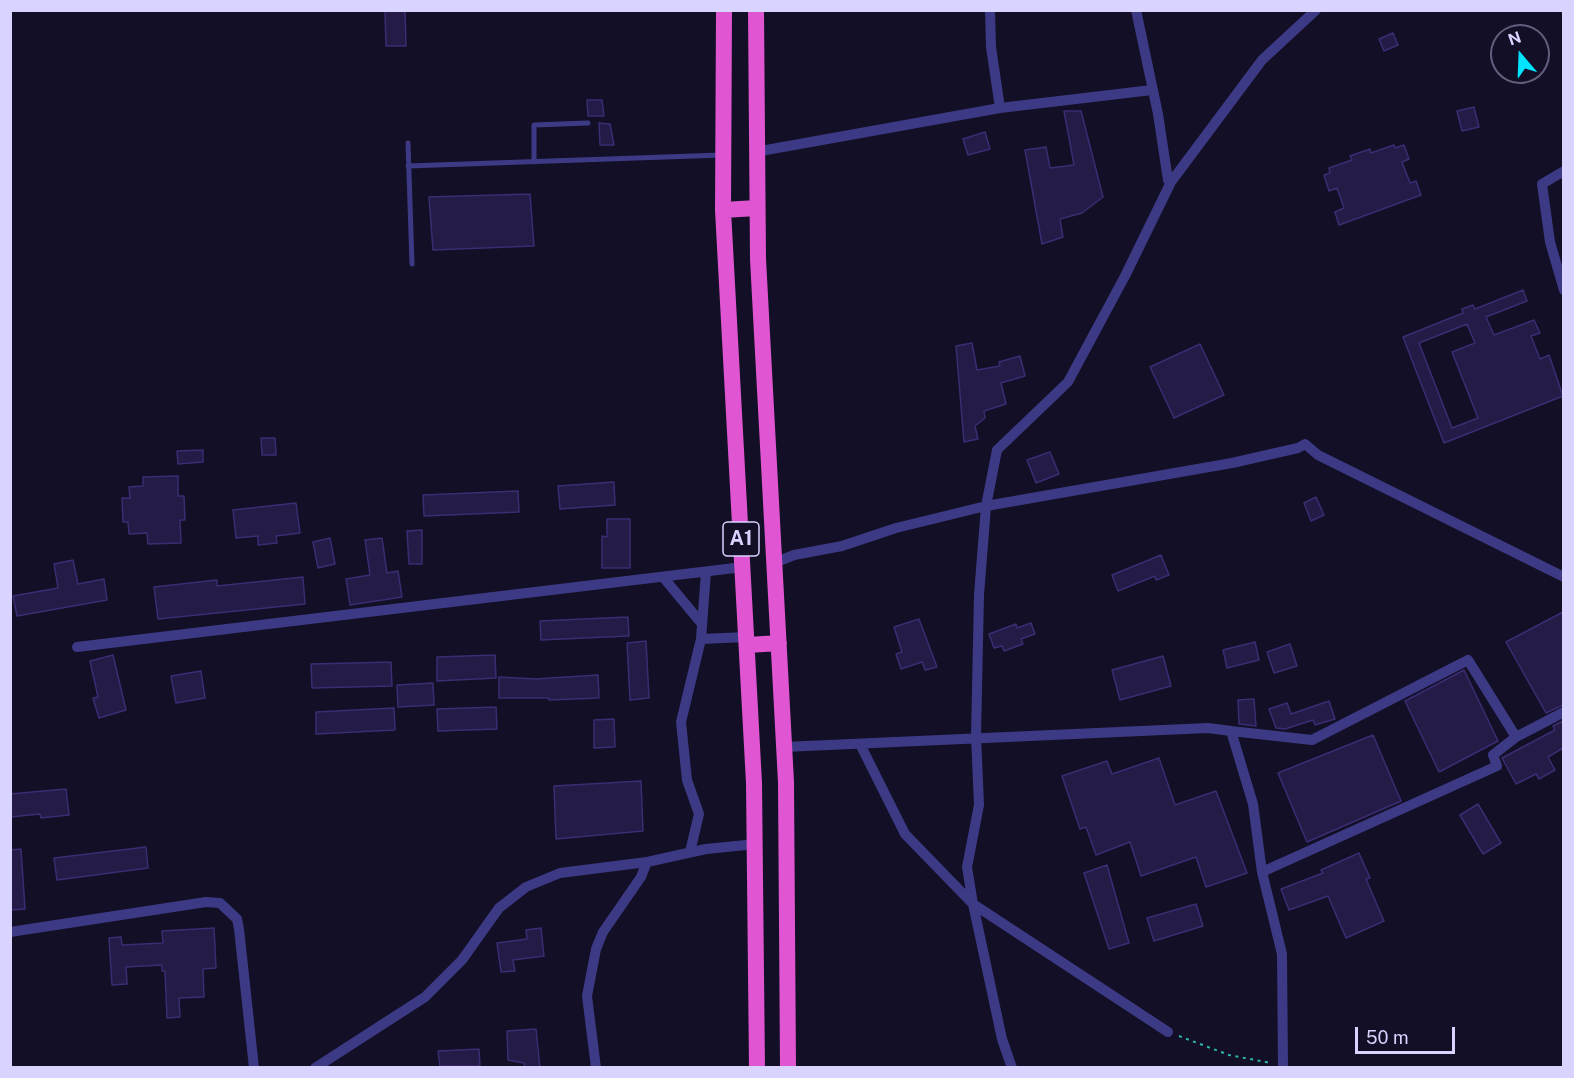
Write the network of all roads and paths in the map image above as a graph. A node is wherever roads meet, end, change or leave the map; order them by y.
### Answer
1 (724, 10) edge
2 (756, 10) edge
3 (990, 10) edge
4 (1136, 10) edge
5 (1316, 10) edge
6 (1152, 90) junction
7 (1000, 108) junction
8 (588, 123) dead end
9 (408, 143) dead end
10 (755, 152) junction
11 (724, 155) junction
12 (534, 162) junction
13 (408, 166) junction
14 (1563, 171) edge
15 (1171, 182) junction
16 (757, 208) junction
17 (723, 210) junction
18 (412, 264) dead end
19 (1563, 290) edge
20 (986, 506) junction
21 (774, 563) junction
22 (743, 567) junction
23 (706, 572) junction
24 (663, 577) junction
25 (1563, 577) edge
26 (702, 624) junction
27 (701, 639) junction
28 (747, 641) junction
29 (779, 644) junction
30 (77, 647) dead end
31 (1563, 712) edge
32 (1231, 731) junction
33 (1516, 737) junction
34 (976, 739) junction
35 (860, 744) junction
36 (784, 747) junction
37 (756, 844) junction
38 (690, 852) junction
39 (647, 862) junction
40 (1262, 872) junction
41 (973, 904) junction
42 (10, 932) edge
43 (1168, 1032) joint
44 (1282, 1066) edge
45 (254, 1068) edge
46 (315, 1068) edge
47 (596, 1068) edge
48 (757, 1068) edge
49 (788, 1068) edge
50 (1012, 1068) edge

1 - 11 highway, A1
2 - 10 highway, A1
3 - 7 street
4 - 6 street
5 - 15 street
6 - 7 street
6 - 15 street
7 - 10 street
8 - 12 lane
9 - 13 lane
10 - 16 highway, A1
11 - 12 lane
11 - 17 highway, A1
12 - 13 lane
13 - 18 lane
14 - 19 street
15 - 20 street
16 - 17 highway
16 - 21 highway, A1
17 - 22 highway, A1
20 - 21 street
20 - 25 street
20 - 34 street
21 - 29 highway, A1
22 - 23 street
22 - 28 highway, A1
23 - 24 street
23 - 26 street
24 - 26 street
24 - 30 street
26 - 27 street
27 - 28 street
27 - 38 street
28 - 29 highway
28 - 37 highway, A1
29 - 36 highway, A1
31 - 33 street
32 - 33 street
32 - 34 street
32 - 40 street
33 - 40 street
34 - 35 street
34 - 41 street
35 - 36 street
35 - 41 street
36 - 49 highway, A1
37 - 38 street
37 - 48 highway, A1
38 - 39 street
39 - 46 street
39 - 47 street
40 - 44 street
41 - 43 street
41 - 50 street
42 - 45 street
43 - 44 path

